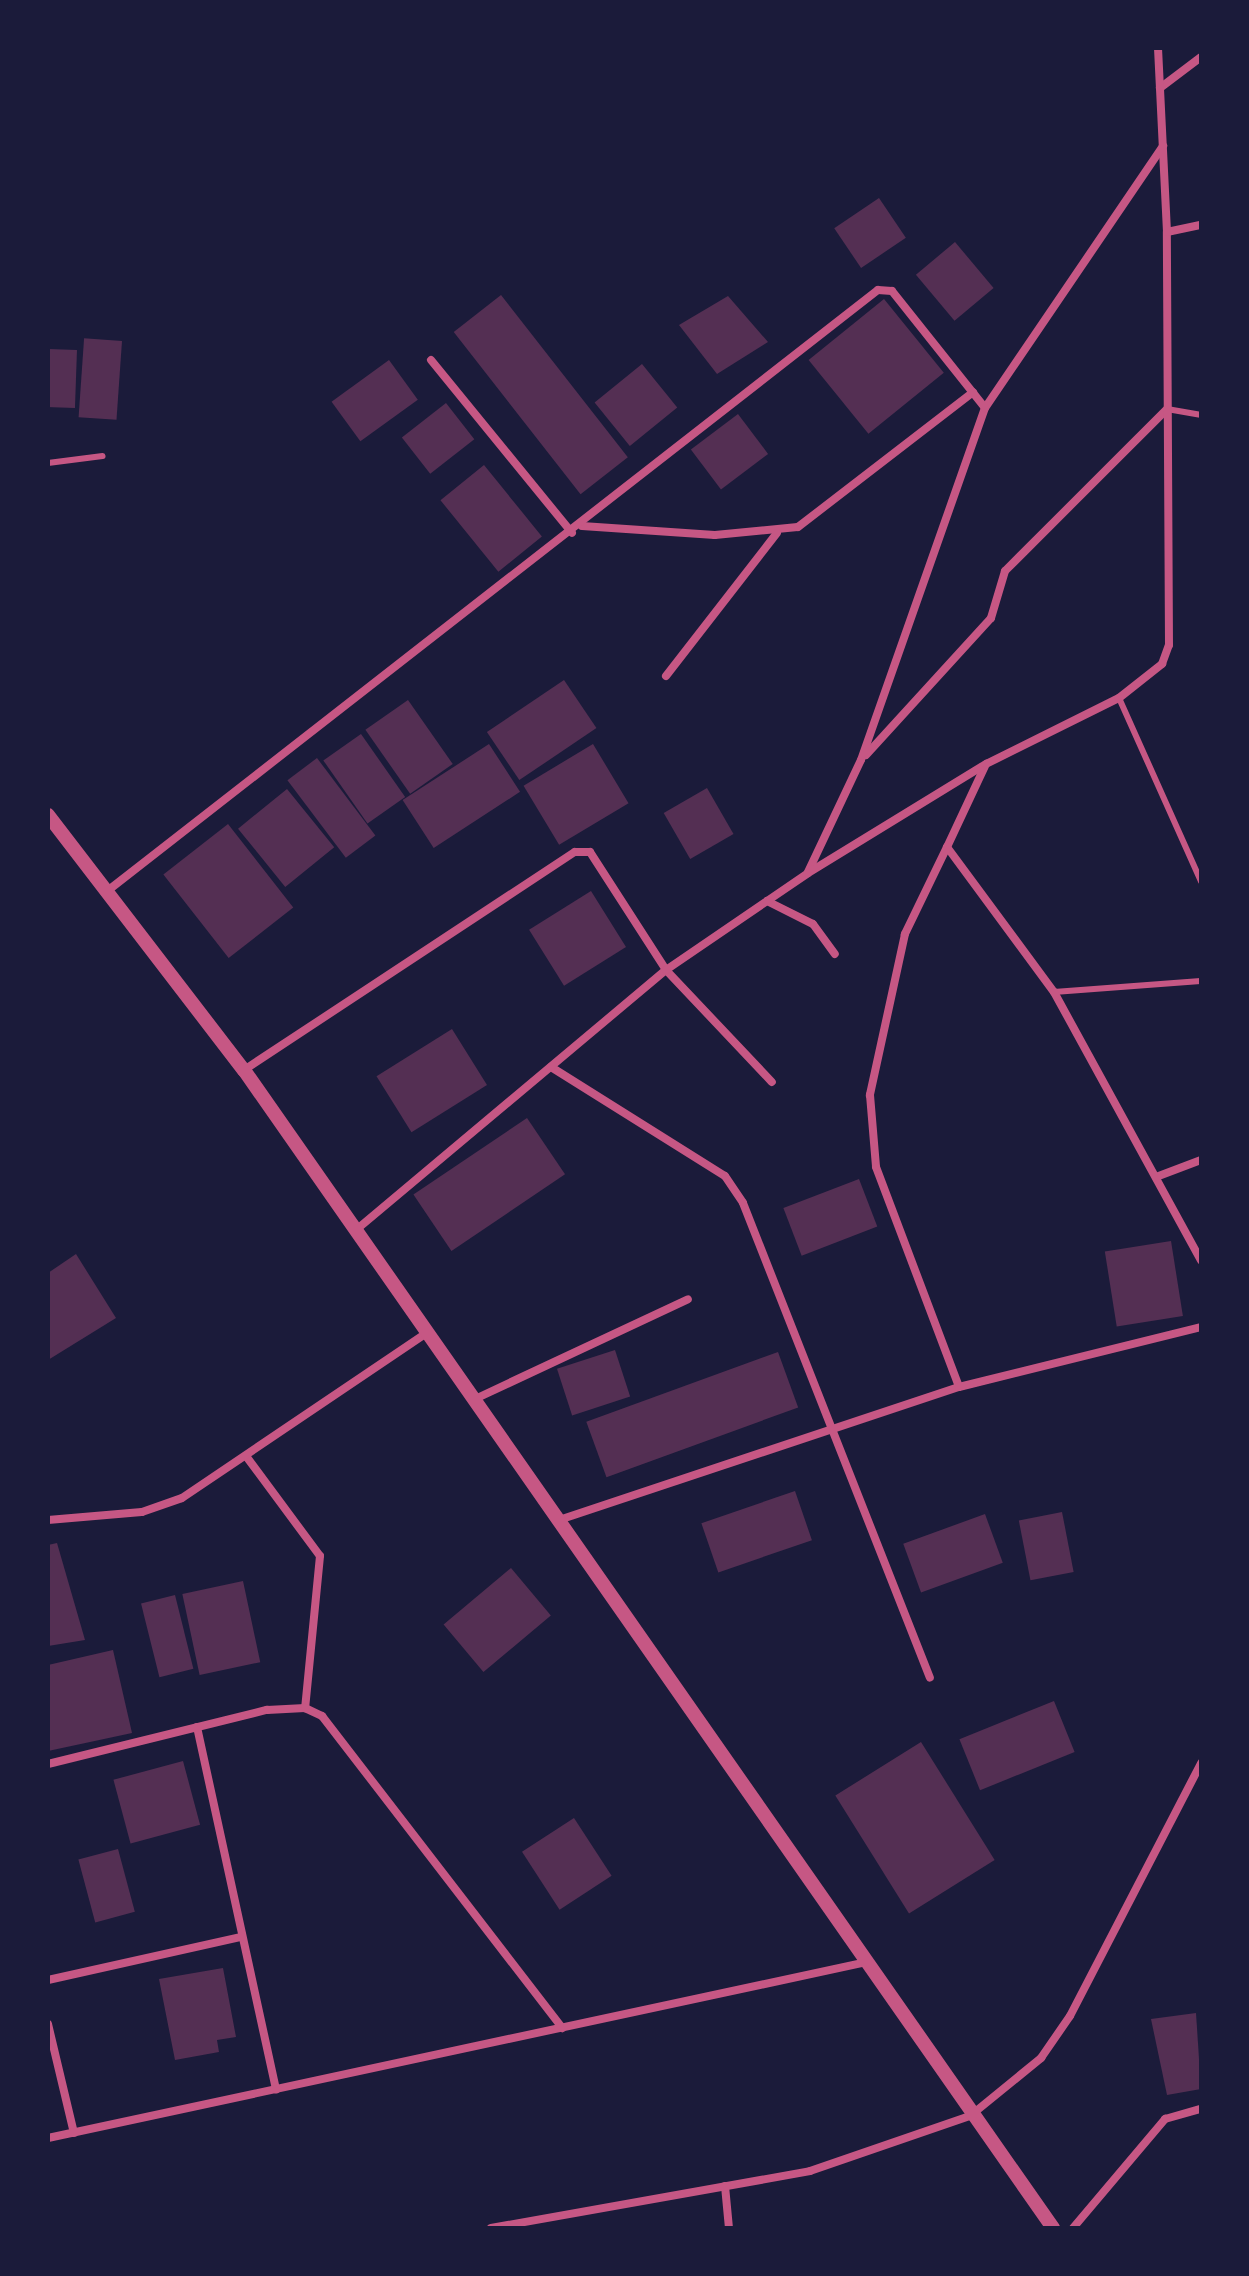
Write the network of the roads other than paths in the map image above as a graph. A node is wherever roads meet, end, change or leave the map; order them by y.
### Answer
1 (1158, 48) edge
2 (1201, 57) edge
3 (1160, 88) junction
4 (1163, 146) junction
5 (1201, 225) edge
6 (1167, 232) junction
7 (431, 360) dead end
8 (973, 392) junction
9 (985, 408) junction
10 (1167, 409) junction
11 (1201, 415) edge
12 (103, 456) dead end
13 (48, 463) edge
14 (581, 526) junction
15 (572, 533) junction
16 (777, 533) junction
17 (666, 676) dead end
18 (1119, 698) junction
19 (861, 760) junction
20 (986, 764) junction
21 (48, 815) edge
22 (947, 847) junction
23 (808, 873) junction
24 (1201, 881) edge
25 (106, 893) junction
26 (767, 901) junction
27 (835, 954) dead end
28 (666, 970) junction
29 (1201, 981) edge
30 (1054, 992) junction
31 (551, 1067) junction
32 (244, 1070) junction
33 (772, 1082) dead end
34 (1201, 1160) edge
35 (1156, 1177) junction
36 (356, 1230) junction
37 (1201, 1260) edge
38 (688, 1299) dead end
39 (1201, 1327) edge
40 (428, 1331) junction
41 (959, 1387) junction
42 (475, 1399) junction
43 (831, 1431) junction
44 (246, 1456) junction
45 (48, 1520) edge
46 (559, 1520) junction
47 (930, 1678) dead end
48 (305, 1708) junction
49 (197, 1727) junction
50 (1201, 1763) edge
51 (48, 1764) edge
52 (241, 1937) junction
53 (868, 1962) junction
54 (48, 1980) edge
55 (48, 2024) edge
56 (562, 2028) junction
57 (276, 2089) junction
58 (1201, 2109) edge
59 (970, 2116) junction
60 (74, 2133) junction
61 (48, 2138) edge
62 (725, 2186) junction
63 (491, 2228) edge
64 (497, 2228) edge
65 (729, 2228) edge
66 (1053, 2228) edge
67 (1073, 2228) edge

1 - 3 street
2 - 3 street
3 - 4 street
4 - 6 street
4 - 9 street
5 - 6 street
6 - 10 street
7 - 15 street
8 - 9 street
8 - 14 street
8 - 16 street
9 - 19 street
10 - 11 lane
10 - 18 street
10 - 19 street
12 - 13 lane
14 - 15 street
14 - 16 street
15 - 25 street
16 - 17 street
18 - 20 street
18 - 24 lane
19 - 23 street
20 - 22 street
20 - 23 street
21 - 25 street
22 - 30 street
22 - 41 street
23 - 26 street
25 - 32 street
26 - 27 street
26 - 28 street
28 - 31 street
28 - 32 street
28 - 33 street
29 - 30 lane
30 - 35 street
31 - 36 street
31 - 43 street
32 - 36 street
34 - 35 street
35 - 37 street
36 - 40 street
38 - 42 street
39 - 41 street
40 - 42 street
40 - 44 street
41 - 43 street
42 - 46 street
43 - 46 street
43 - 47 street
44 - 45 street
44 - 48 street
46 - 53 street
48 - 49 street
48 - 56 street
49 - 51 street
49 - 52 street
50 - 59 street
52 - 54 street
52 - 57 street
53 - 56 street
53 - 59 street
55 - 60 street
56 - 57 street
57 - 60 street
58 - 67 street
59 - 62 street
59 - 66 street
60 - 61 street
62 - 64 street
62 - 65 street
63 - 64 street

